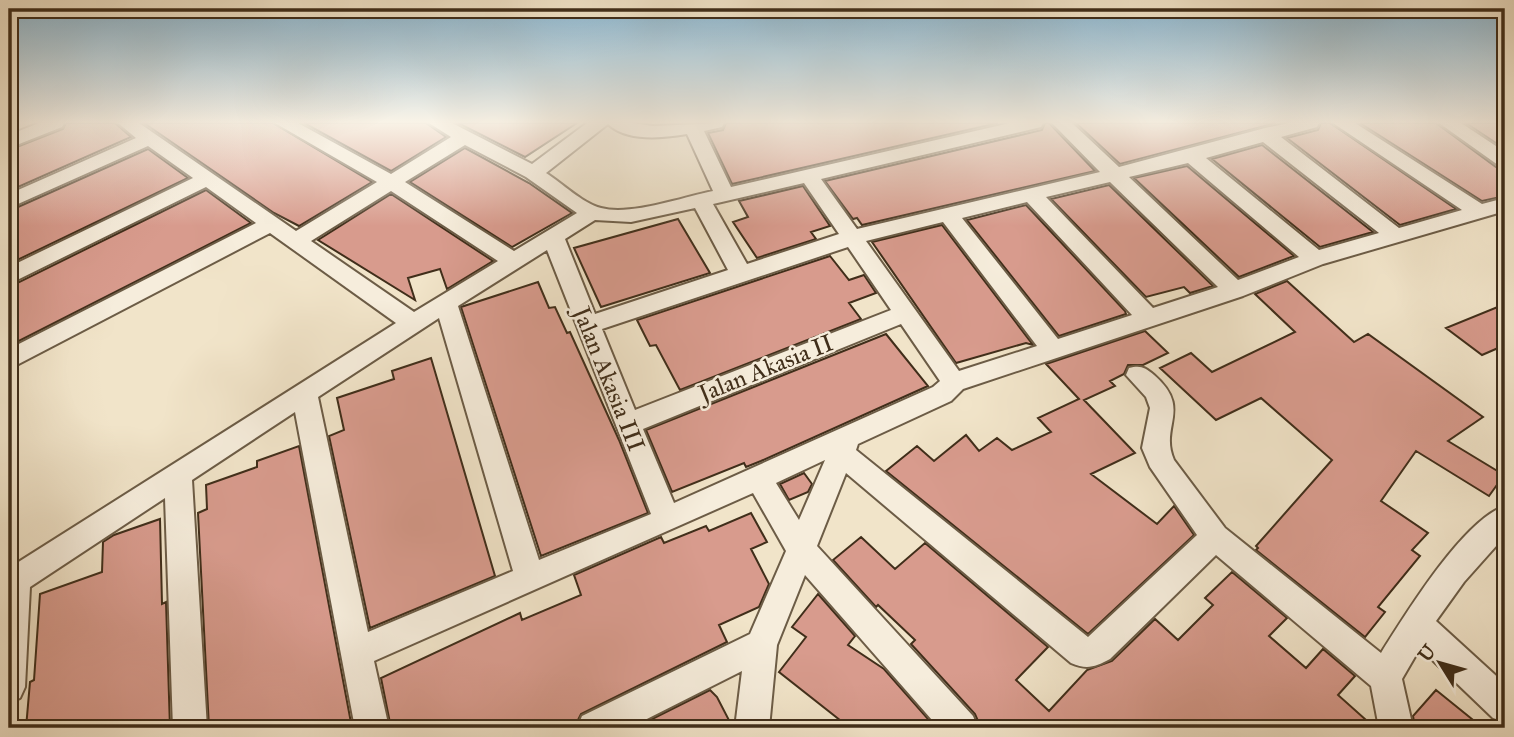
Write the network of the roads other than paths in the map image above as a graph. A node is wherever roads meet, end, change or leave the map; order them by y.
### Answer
1 (108, 157) edge
2 (176, 157) edge
3 (346, 157) edge
4 (431, 157) edge
5 (503, 157) edge
6 (554, 157) edge
7 (707, 157) edge
8 (877, 157) edge
9 (1095, 157) edge
10 (1186, 157) edge
11 (1194, 157) edge
12 (1295, 157) edge
13 (1395, 157) edge
14 (533, 173) junction
15 (1112, 174) junction
16 (809, 176) junction
17 (207, 179) junction
18 (391, 182) junction
19 (1031, 194) junction
20 (725, 195) junction
21 (701, 200) junction
22 (9, 202) edge
23 (1505, 204) edge
24 (1477, 210) junction
25 (592, 213) junction
26 (948, 214) junction
27 (271, 224) junction
28 (1396, 236) junction
29 (553, 237) junction
30 (854, 237) junction
31 (296, 241) junction
32 (1315, 258) junction
33 (514, 261) junction
34 (741, 274) junction
35 (9, 275) edge
36 (1235, 290) junction
37 (446, 303) junction
38 (906, 313) junction
39 (1149, 319) junction
40 (413, 323) junction
41 (588, 324) junction
42 (1054, 349) junction
43 (9, 360) edge
44 (1138, 374) dead end
45 (954, 382) junction
46 (304, 393) junction
47 (626, 424) junction
48 (844, 445) junction
49 (178, 473) junction
50 (759, 479) junction
51 (1505, 518) edge
52 (667, 520) junction
53 (1215, 537) junction
54 (801, 550) junction
55 (530, 578) junction
56 (12, 583) edge
57 (1417, 624) junction
58 (761, 645) junction
59 (358, 652) junction
60 (1385, 677) junction
61 (9, 688) edge
62 (1505, 706) edge
63 (190, 728) edge
64 (372, 728) edge
65 (594, 728) edge
66 (752, 728) edge
67 (961, 728) edge
68 (1396, 728) edge

1 - 22 street
2 - 17 street
3 - 18 street
4 - 18 street
5 - 14 street
6 - 14 street
7 - 20 street
8 - 16 street
9 - 15 street
10 - 15 street
11 - 32 street
12 - 28 street
13 - 24 street
14 - 25 street
15 - 19 street
15 - 36 street
16 - 20 street
16 - 30 street
17 - 27 street
17 - 35 street
18 - 31 street
18 - 33 street
19 - 26 street
19 - 39 street
20 - 21 street
21 - 25 street
21 - 34 street
23 - 24 street
24 - 28 street
25 - 29 street
26 - 30 street
26 - 42 street
27 - 31 street
27 - 43 street
28 - 32 street
29 - 33 street
29 - 41 street, Jalan Akasia III
30 - 34 street
30 - 38 street
31 - 40 street
32 - 36 street
33 - 37 street
34 - 41 street
36 - 39 street
37 - 40 street
37 - 55 street
38 - 45 street
38 - 47 street, Jalan Akasia II
39 - 42 street
40 - 46 street
41 - 47 street, Jalan Akasia III
42 - 45 street
44 - 53 street
45 - 48 street
46 - 49 street
46 - 59 street
47 - 52 street, Jalan Akasia III
48 - 50 street
48 - 53 street
48 - 54 street
49 - 56 street
49 - 63 street
50 - 52 street
50 - 54 street
51 - 57 street
52 - 55 street
53 - 60 street
54 - 58 street
54 - 67 street
55 - 59 street
56 - 61 street
57 - 60 street
57 - 62 street
58 - 65 street
58 - 66 street
59 - 64 street
60 - 68 street

